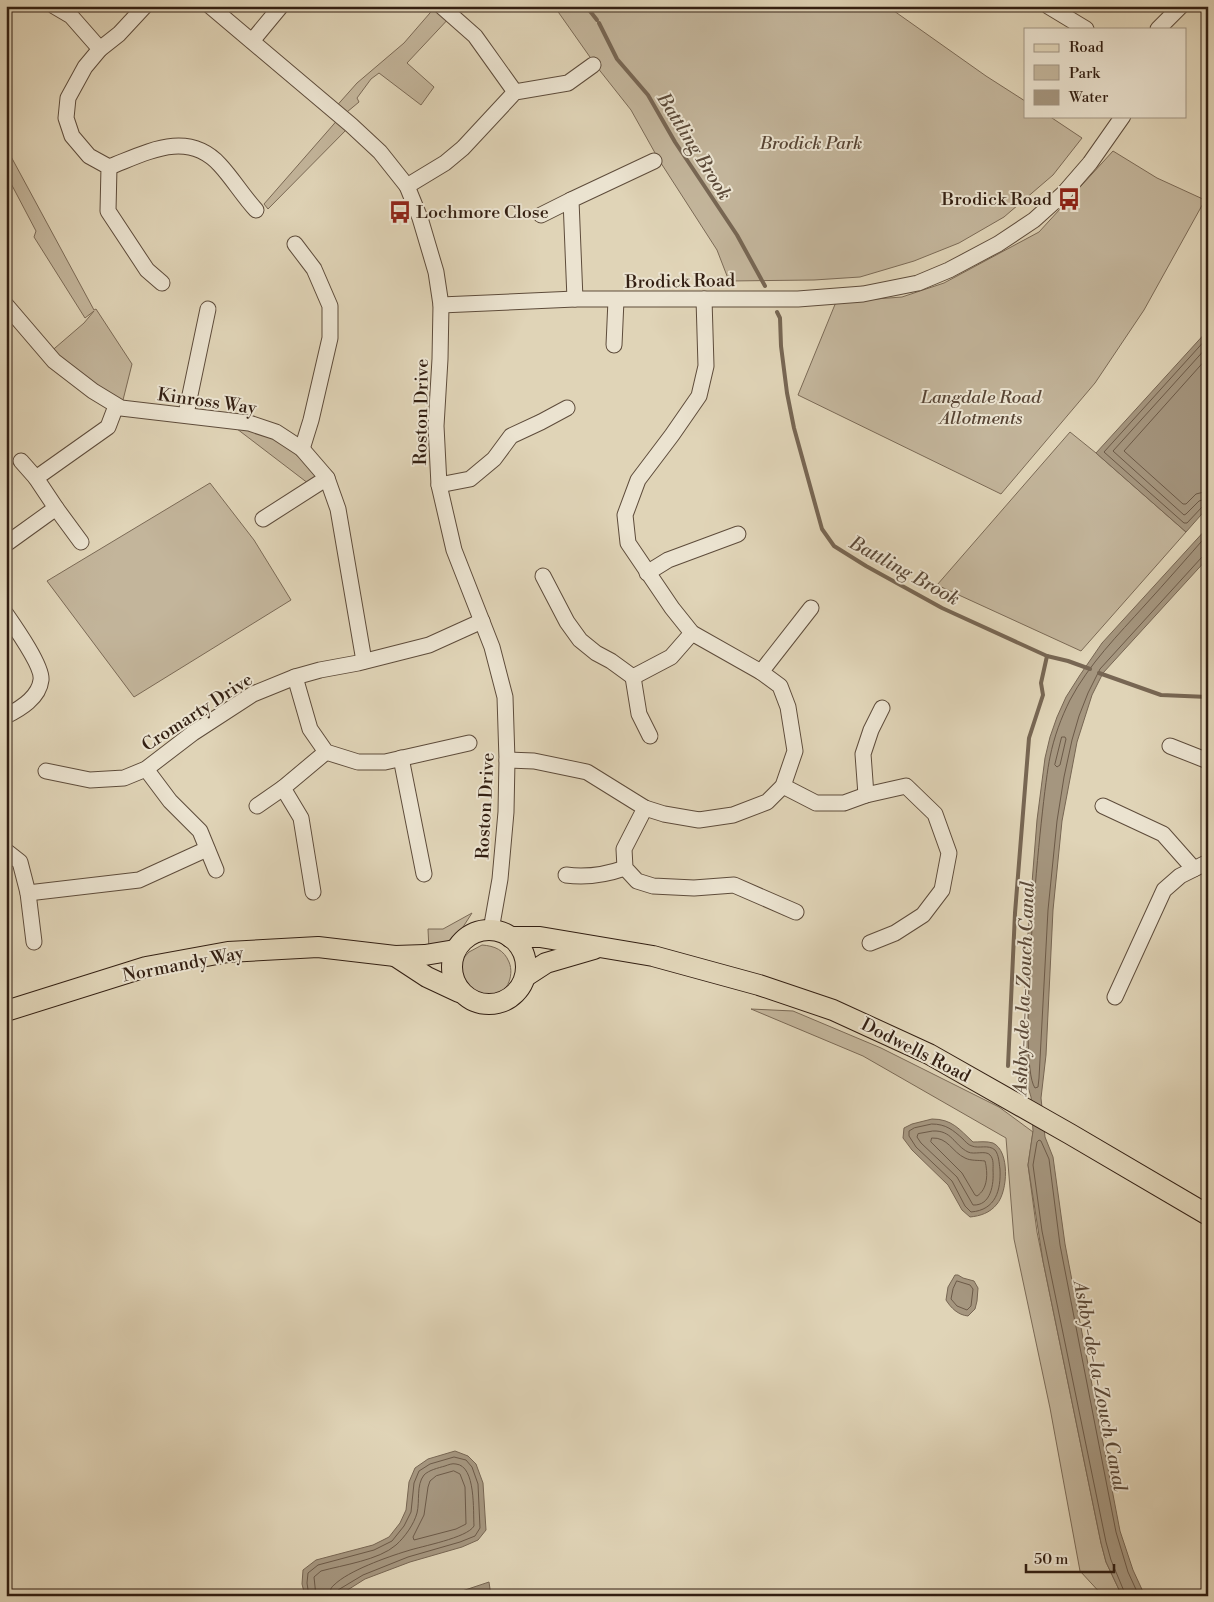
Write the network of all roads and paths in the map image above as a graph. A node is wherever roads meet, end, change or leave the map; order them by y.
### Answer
1 (54, 6) edge
2 (145, 6) edge
3 (210, 6) edge
4 (281, 6) edge
5 (441, 6) edge
6 (1048, 6) edge
7 (1181, 6) edge
8 (1162, 27) edge
9 (1084, 28) edge
10 (252, 41) junction
11 (100, 49) junction
12 (593, 66) dead end
13 (515, 92) junction
14 (1121, 118) edge
15 (654, 161) dead end
16 (109, 167) junction
17 (407, 186) junction
18 (571, 200) junction
19 (256, 210) dead end
20 (541, 215) dead end
21 (295, 244) dead end
22 (162, 283) dead end
23 (575, 299) junction
24 (704, 299) junction
25 (616, 300) junction
26 (6, 305) edge
27 (441, 305) junction
28 (208, 308) dead end
29 (614, 346) dead end
30 (116, 406) junction
31 (567, 408) dead end
32 (186, 414) junction
33 (302, 449) junction
34 (22, 461) dead end
35 (36, 478) junction
36 (327, 478) junction
37 (439, 485) junction
38 (56, 508) junction
39 (263, 519) dead end
40 (738, 534) dead end
41 (81, 542) dead end
42 (6, 544) edge
43 (647, 573) junction
44 (543, 576) dead end
45 (811, 608) dead end
46 (6, 614) edge
47 (482, 622) junction
48 (692, 633) junction
49 (364, 661) junction
50 (762, 672) junction
51 (295, 676) junction
52 (632, 677) junction
53 (882, 708) dead end
54 (6, 716) edge
55 (650, 736) dead end
56 (469, 743) dead end
57 (1170, 746) dead end
58 (326, 752) junction
59 (400, 758) junction
60 (507, 760) junction
61 (1208, 761) edge
62 (146, 769) junction
63 (46, 771) dead end
64 (783, 786) junction
65 (283, 788) junction
66 (866, 796) junction
67 (257, 806) dead end
68 (1103, 806) dead end
69 (645, 808) junction
70 (207, 849) junction
71 (6, 851) edge
72 (1201, 865) edge
73 (625, 868) junction
74 (216, 870) dead end
75 (424, 874) dead end
76 (566, 875) dead end
77 (313, 892) dead end
78 (28, 894) junction
79 (796, 912) dead end
80 (491, 930) junction
81 (510, 937) junction
82 (34, 942) dead end
83 (870, 943) dead end
84 (598, 948) junction
85 (455, 950) junction
86 (395, 956) junction
87 (526, 976) junction
88 (459, 992) junction
89 (1115, 997) dead end
90 (6, 1011) edge
91 (1208, 1214) edge

1 - 11 street
2 - 11 street
3 - 10 street, Roston Drive
4 - 10 street
5 - 13 street
6 - 9 street
7 - 8 street
10 - 17 street, Roston Drive
11 - 16 street
12 - 13 street
13 - 17 street
14 - 24 street, Brodick Road
15 - 18 street
16 - 19 street
16 - 22 street
17 - 27 street, Roston Drive
18 - 20 street
18 - 23 street
21 - 33 street
23 - 25 street, Brodick Road
23 - 27 street, Brodick Road
24 - 25 street, Brodick Road
24 - 43 street
25 - 29 street
26 - 30 street, Kinross Way
27 - 37 street, Roston Drive
28 - 32 street
30 - 32 street, Kinross Way
30 - 35 street
31 - 37 street
32 - 33 street, Kinross Way
33 - 36 street, Kinross Way
34 - 35 street
35 - 38 street
36 - 39 street
36 - 49 street, Kinross Way
37 - 47 street, Roston Drive
38 - 41 street
38 - 42 street
40 - 43 street
43 - 48 street
44 - 52 street
45 - 50 street
46 - 54 street
47 - 49 street, Cromarty Drive
47 - 60 street, Roston Drive
48 - 50 street
48 - 52 street
49 - 51 street, Cromarty Drive
50 - 64 street
51 - 58 street
51 - 62 street, Cromarty Drive
52 - 55 street
53 - 66 street
56 - 59 street
57 - 61 street
58 - 59 street
58 - 65 street
59 - 75 street
60 - 69 street
60 - 80 street, Roston Drive
62 - 63 street, Cromarty Drive
62 - 70 street
64 - 66 street
64 - 69 street
65 - 67 street
65 - 77 street
66 - 83 street
68 - 72 street
69 - 73 street
70 - 74 street
70 - 78 street
71 - 78 street
72 - 89 street
73 - 76 street
73 - 79 street
78 - 82 street
80 - 81 main road
80 - 85 main road
81 - 84 main road, Dodwells Road
81 - 87 main road
84 - 87 main road, Dodwells Road
84 - 91 main road, Dodwells Road
85 - 86 main road, Normandy Way
85 - 88 main road
86 - 88 main road, Normandy Way
86 - 90 main road, Normandy Way
87 - 88 main road

